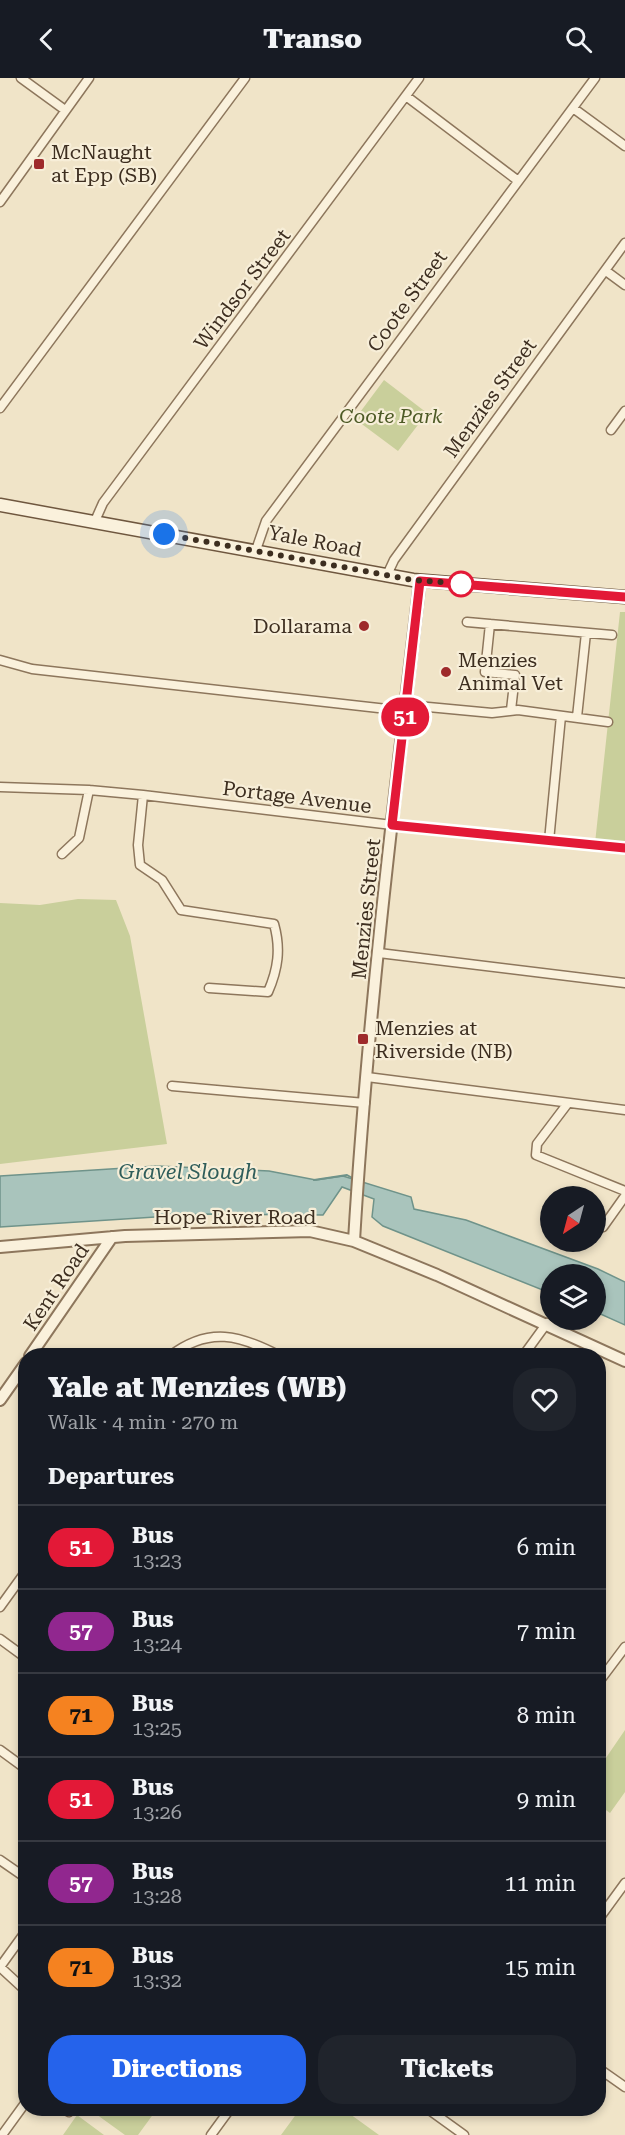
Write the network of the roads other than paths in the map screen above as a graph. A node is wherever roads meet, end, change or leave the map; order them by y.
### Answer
1 (21, 78) edge
2 (89, 78) edge
3 (245, 78) edge
4 (419, 78) edge
5 (595, 78) edge
6 (406, 96) junction
7 (573, 108) junction
8 (65, 110) junction
9 (625, 146) edge
10 (518, 180) junction
11 (0, 201) edge
12 (625, 243) edge
13 (606, 271) junction
14 (625, 285) edge
15 (0, 408) edge
16 (625, 411) edge
17 (611, 430) dead end
18 (0, 505) edge
19 (95, 521) junction
20 (256, 550) junction
21 (387, 575) junction
22 (420, 581) junction
23 (625, 596) edge
24 (466, 622) dead end
25 (490, 624) junction
26 (586, 633) junction
27 (612, 635) dead end
28 (0, 660) edge
29 (406, 708) junction
30 (511, 710) junction
31 (561, 716) junction
32 (577, 717) junction
33 (608, 722) dead end
34 (0, 787) edge
35 (89, 790) junction
36 (143, 795) junction
37 (392, 825) junction
38 (549, 842) junction
39 (625, 848) edge
40 (62, 854) dead end
41 (379, 953) junction
42 (625, 983) edge
43 (209, 988) dead end
44 (367, 1077) junction
45 (172, 1086) dead end
46 (364, 1103) junction
47 (568, 1103) junction
48 (625, 1110) edge
49 (625, 1193) edge
50 (606, 1222) edge
51 (112, 1237) junction
52 (354, 1241) junction
53 (0, 1247) edge
54 (540, 1320) edge
55 (542, 1330) edge
56 (561, 1330) edge
57 (36, 1348) edge
58 (183, 1348) edge
59 (264, 1348) edge
60 (529, 1348) edge
61 (598, 1348) edge
62 (606, 1352) edge
63 (625, 1361) edge
64 (18, 1374) edge
65 (0, 1400) edge
66 (18, 1582) edge
67 (0, 1607) edge
68 (1, 1642) edge
69 (625, 1647) edge
70 (18, 1653) edge
71 (606, 1672) edge
72 (0, 1750) edge
73 (18, 1763) edge
74 (0, 1860) edge
75 (18, 1872) edge
76 (625, 1883) edge
77 (606, 1909) edge
78 (18, 1942) edge
79 (0, 1967) edge
80 (18, 1984) edge
81 (606, 2073) edge
82 (625, 2087) edge
83 (18, 2114) edge
84 (225, 2116) edge
85 (438, 2116) edge
86 (2, 2135) edge
87 (211, 2135) edge
88 (464, 2135) edge

1 - 8 street
2 - 8 street
3 - 15 street
4 - 6 street, Windsor Street
5 - 7 street, Coote Street
6 - 10 street
6 - 19 street, Windsor Street
7 - 9 street
7 - 10 street, Coote Street
8 - 11 street
10 - 20 street, Coote Street
12 - 13 street, Menzies Street
13 - 14 street
13 - 21 street, Menzies Street
16 - 17 street
18 - 19 main road, Yale Road
19 - 20 main road, Yale Road
20 - 21 main road, Yale Road
21 - 22 main road, Yale Road
22 - 23 main road, Yale Road
22 - 29 street, Menzies Street
24 - 25 street
25 - 26 street
25 - 30 street
26 - 27 street
26 - 32 street
28 - 29 street
29 - 30 street
29 - 37 street, Menzies Street
30 - 31 street
31 - 32 street
31 - 38 street
32 - 33 street
34 - 35 street, Portage Avenue
35 - 36 street, Portage Avenue
35 - 40 street
36 - 37 street, Portage Avenue
36 - 43 street
37 - 38 street, Portage Avenue
37 - 41 street, Menzies Street
38 - 39 street, Portage Avenue
41 - 42 street
41 - 44 street, Menzies Street
44 - 46 street, Menzies Street
44 - 47 street
45 - 46 street
46 - 52 street, Menzies Street
47 - 48 street
47 - 49 street
49 - 50 street
51 - 52 street, Hope River Road
51 - 53 street, Hope River Road
51 - 57 street, Kent Road
52 - 54 street, Hope River Road
55 - 60 street
56 - 61 street, Hope River Road
58 - 59 street
62 - 63 street, Hope River Road
64 - 65 street
66 - 67 street
68 - 70 street
69 - 71 street
72 - 73 street
74 - 75 street
76 - 77 street
78 - 79 street
79 - 80 street
81 - 82 street
83 - 86 street
84 - 87 street
85 - 88 street

